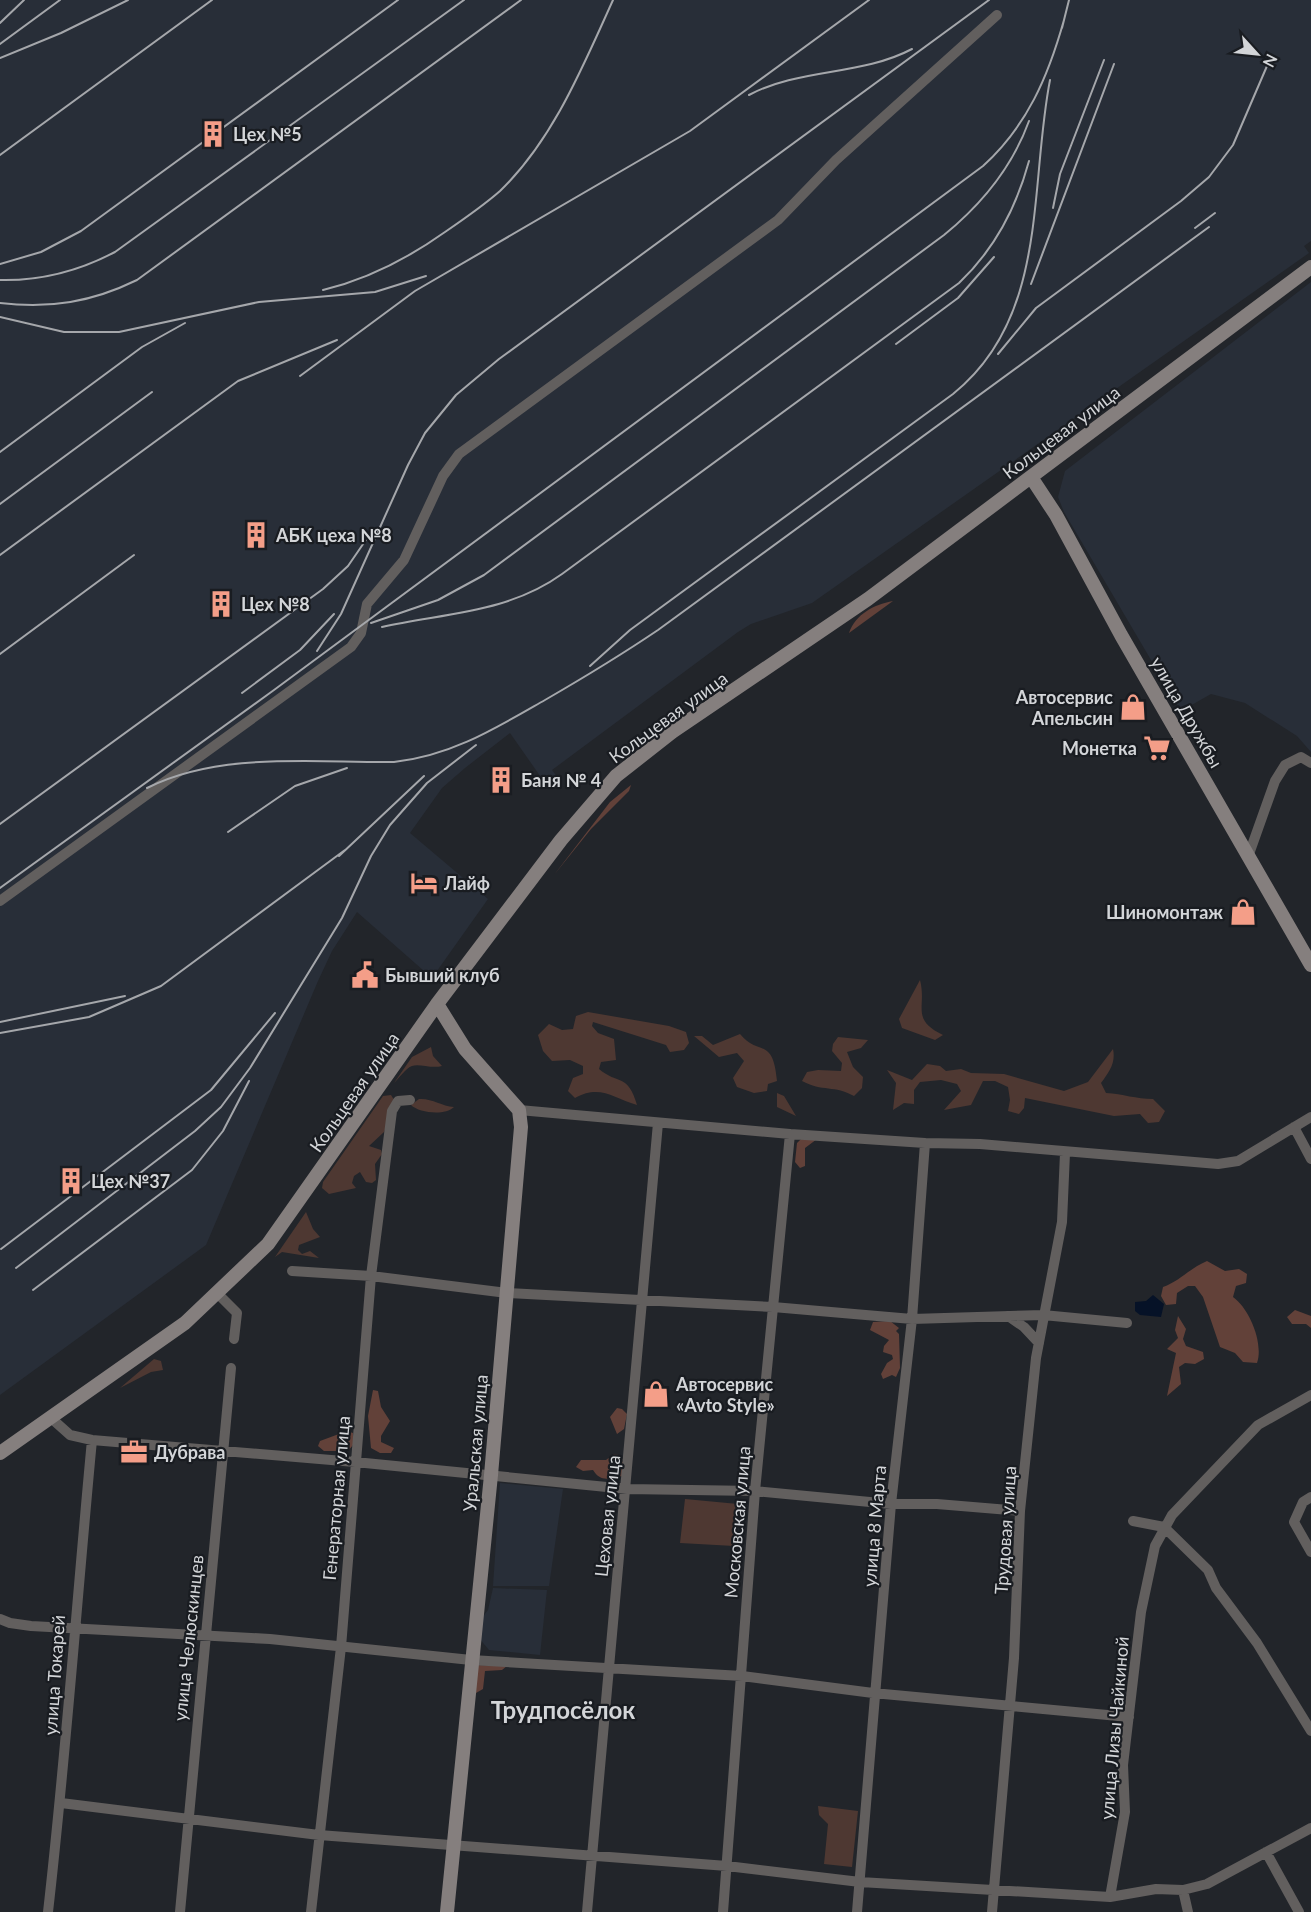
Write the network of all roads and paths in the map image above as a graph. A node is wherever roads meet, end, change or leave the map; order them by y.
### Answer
1 (997, 15) dead end
2 (1311, 267) edge
3 (1031, 477) junction
4 (1311, 763) edge
5 (1249, 854) junction
6 (0, 901) edge
7 (1311, 965) edge
8 (437, 1004) junction
9 (410, 1100) dead end
10 (519, 1110) junction
11 (1311, 1118) edge
12 (658, 1123) junction
13 (1294, 1127) junction
14 (790, 1134) junction
15 (925, 1143) junction
16 (1065, 1153) junction
17 (1311, 1159) edge
18 (292, 1271) dead end
19 (371, 1276) junction
20 (507, 1293) junction
21 (218, 1294) junction
22 (642, 1301) junction
23 (773, 1307) junction
24 (1043, 1315) junction
25 (1007, 1316) junction
26 (912, 1319) junction
27 (1127, 1323) dead end
28 (234, 1339) dead end
29 (1039, 1343) junction
30 (231, 1368) dead end
31 (1311, 1395) edge
32 (51, 1418) junction
33 (92, 1440) junction
34 (223, 1452) junction
35 (0, 1453) edge
36 (355, 1462) junction
37 (491, 1475) junction
38 (627, 1489) junction
39 (755, 1491) junction
40 (1311, 1497) edge
41 (891, 1503) junction
42 (1020, 1511) junction
43 (1133, 1521) dead end
44 (1164, 1527) junction
45 (1311, 1552) edge
46 (0, 1619) edge
47 (74, 1626) junction
48 (204, 1635) junction
49 (340, 1647) junction
50 (471, 1660) junction
51 (608, 1670) junction
52 (742, 1676) junction
53 (873, 1693) junction
54 (1010, 1704) junction
55 (1129, 1717) junction
56 (1311, 1731) edge
57 (61, 1803) junction
58 (187, 1818) junction
59 (1311, 1828) edge
60 (319, 1835) junction
61 (453, 1847) junction
62 (1266, 1852) junction
63 (592, 1858) junction
64 (727, 1866) junction
65 (860, 1882) junction
66 (993, 1890) junction
67 (1183, 1890) junction
68 (1110, 1897) junction
69 (48, 1912) edge
70 (180, 1912) edge
71 (311, 1912) edge
72 (447, 1912) edge
73 (587, 1912) edge
74 (723, 1912) edge
75 (857, 1912) edge
76 (992, 1912) edge
77 (1179, 1912) edge
78 (1188, 1912) edge
79 (1299, 1912) edge

1 - 6 street
2 - 3 street, Кольцевая улица
3 - 5 street, улица Дружбы
3 - 8 street, Кольцевая улица
4 - 5 street
5 - 7 street, улица Дружбы
8 - 10 street
8 - 21 street, Кольцевая улица
9 - 19 street, Генераторная улица
10 - 12 street
10 - 20 street, Уральская улица
11 - 13 street
12 - 14 street
12 - 22 street, Цеховая улица
13 - 16 street
13 - 17 street
14 - 15 street
14 - 23 street, Московская улица
15 - 16 street
15 - 26 street, улица 8 Марта
16 - 24 street, Трудовая улица
18 - 19 street
19 - 20 street
19 - 36 street, Генераторная улица
20 - 22 street
20 - 37 street, Уральская улица
21 - 28 street
21 - 32 street, Кольцевая улица
22 - 23 street
22 - 38 street, Цеховая улица
23 - 26 street
23 - 39 street, Московская улица
24 - 25 street
24 - 27 street
24 - 29 street, Трудовая улица
25 - 26 street
25 - 29 street
26 - 41 street, улица 8 Марта
29 - 42 street, Трудовая улица
30 - 34 street, улица Челюскинцев
31 - 44 street, улица Лизы Чайкиной
32 - 33 street
32 - 35 street, Кольцевая улица
33 - 34 street
33 - 47 street, улица Токарей
34 - 36 street
34 - 48 street, улица Челюскинцев
36 - 37 street
36 - 49 street, Генераторная улица
37 - 38 street
37 - 50 street, Уральская улица
38 - 39 street
38 - 51 street, Цеховая улица
39 - 41 street
39 - 52 street, Московская улица
40 - 45 street
41 - 42 street
41 - 53 street, улица 8 Марта
42 - 54 street, Трудовая улица
43 - 44 street
44 - 55 street, улица Лизы Чайкиной
44 - 56 street
46 - 47 street
47 - 48 street
47 - 57 street, улица Токарей
48 - 49 street
48 - 58 street, улица Челюскинцев
49 - 50 street
49 - 60 street, Генераторная улица
50 - 51 street
50 - 61 street, Уральская улица
51 - 52 street
51 - 63 street, Цеховая улица
52 - 53 street
52 - 64 street, Московская улица
53 - 54 street
53 - 65 street, улица 8 Марта
54 - 55 street
54 - 66 street, Трудовая улица
55 - 68 street, улица Лизы Чайкиной
57 - 58 street
57 - 69 street, улица Токарей
58 - 60 street
58 - 70 street, улица Челюскинцев
59 - 62 street
60 - 61 street
60 - 71 street, Генераторная улица
61 - 63 street
61 - 72 street, Уральская улица
62 - 67 street
62 - 79 street
63 - 64 street
63 - 73 street, Цеховая улица
64 - 65 street
64 - 74 street, Московская улица
65 - 66 street
65 - 75 street, улица 8 Марта
66 - 68 street
66 - 76 street, Трудовая улица
67 - 68 street
67 - 77 street
67 - 78 street

